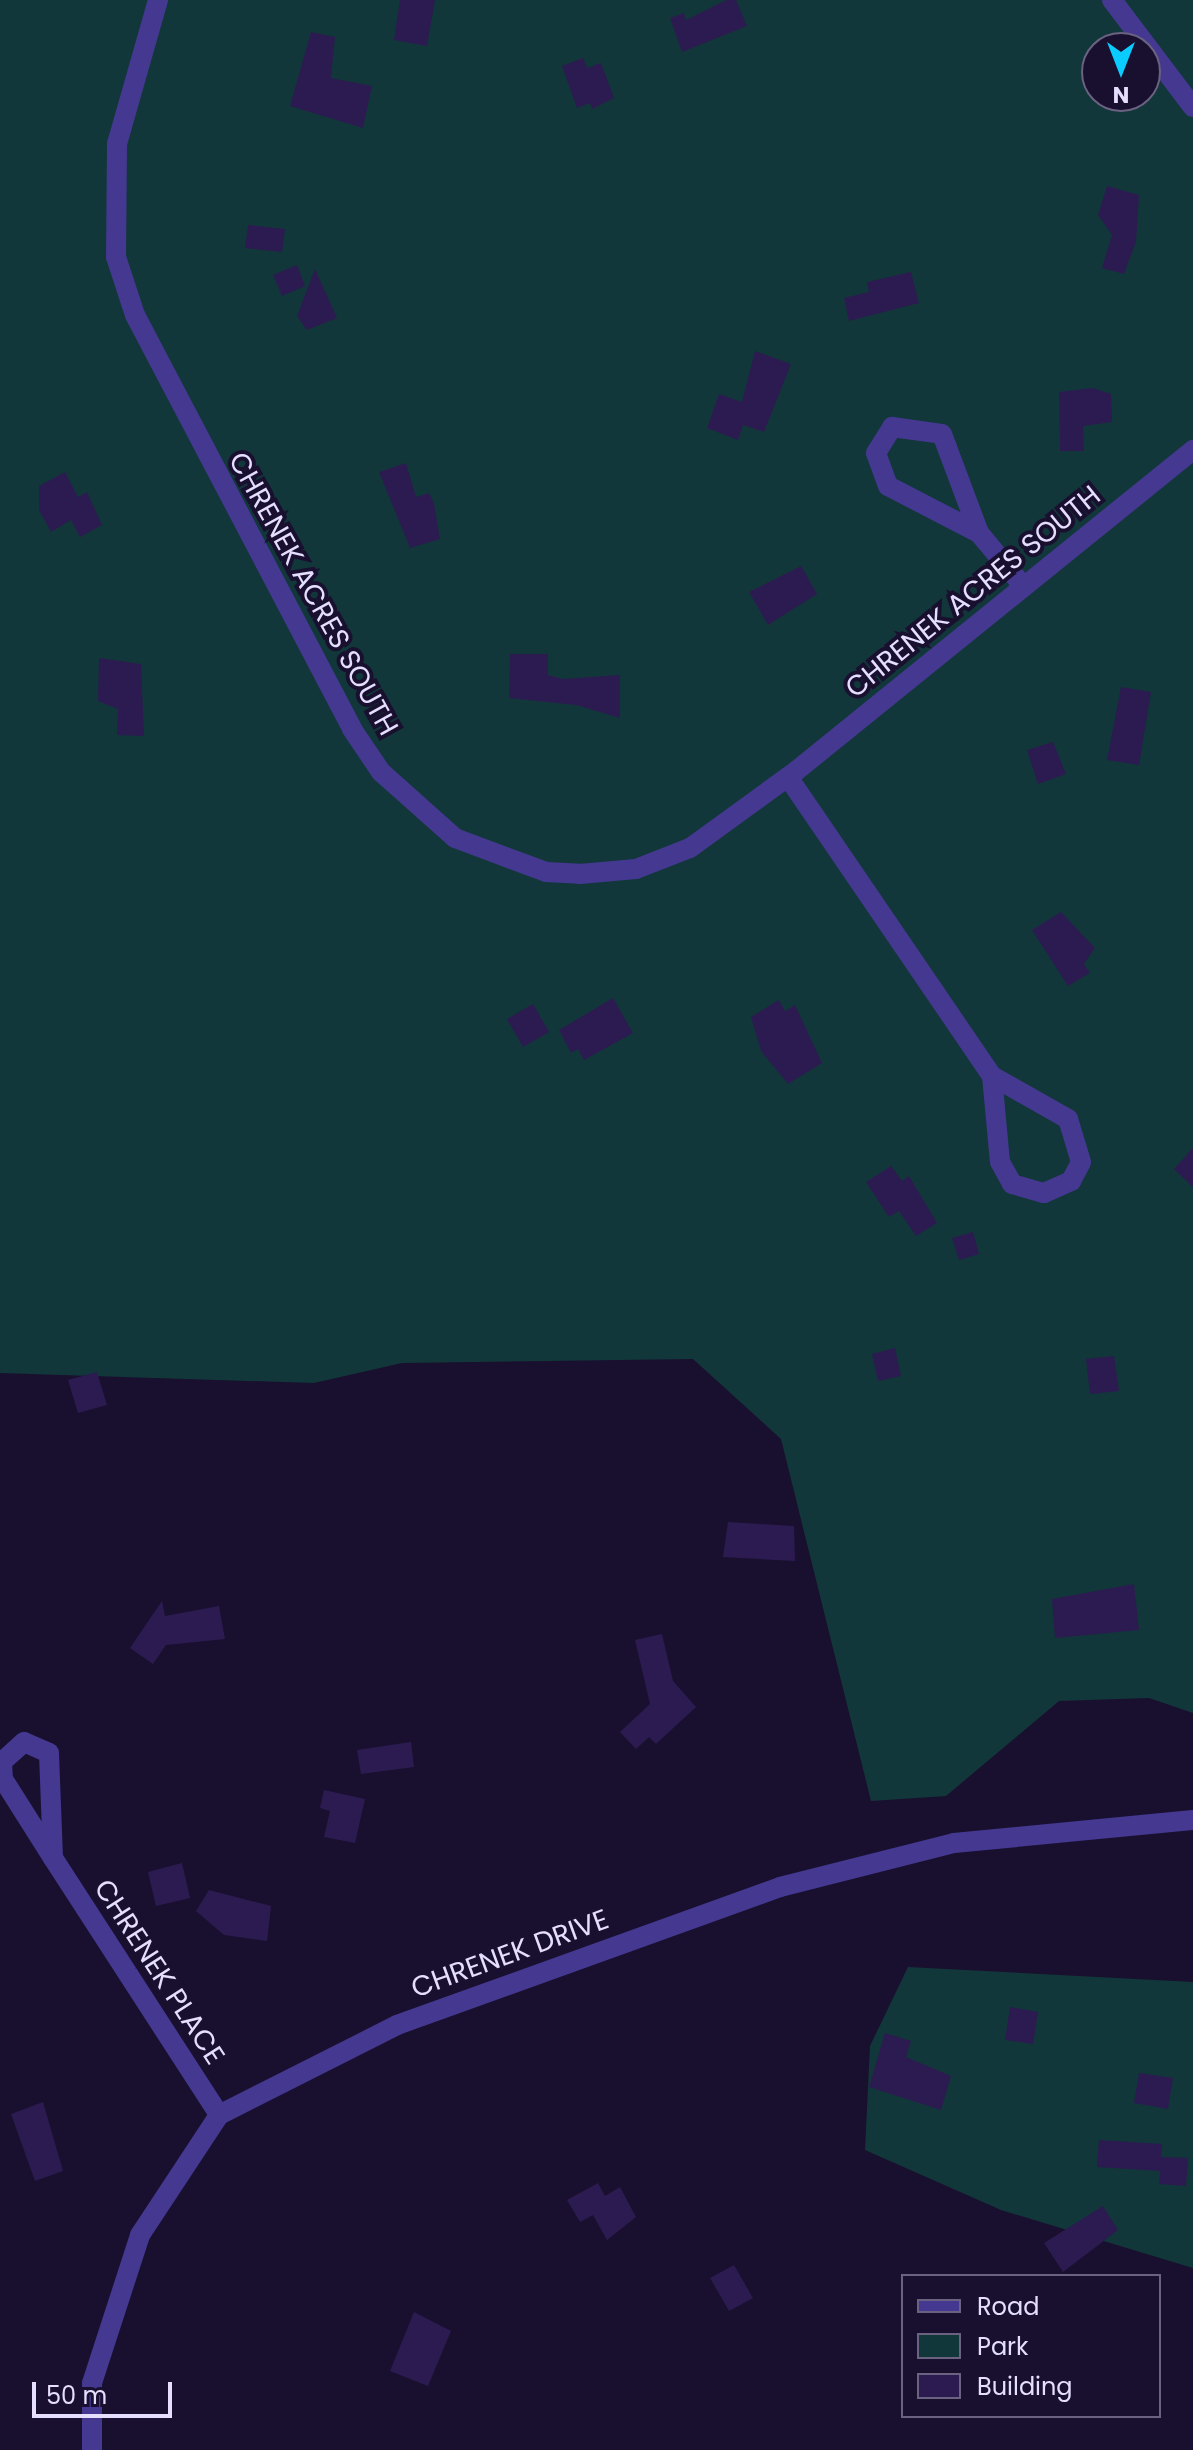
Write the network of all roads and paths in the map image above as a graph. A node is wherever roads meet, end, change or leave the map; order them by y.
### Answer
1 (158, 0) edge
2 (1112, 0) edge
3 (1193, 107) edge
4 (1193, 450) edge
5 (979, 533) junction
6 (1024, 587) junction
7 (788, 777) junction
8 (992, 1076) junction
9 (1193, 1820) edge
10 (53, 1858) junction
11 (219, 2115) junction
12 (92, 2450) edge

1 - 7 street, CHRENEK ACRES SOUTH
2 - 3 street
4 - 6 street, CHRENEK ACRES SOUTH
5 - 5 street
5 - 6 street
6 - 7 street, CHRENEK ACRES SOUTH
7 - 8 street
8 - 8 street
9 - 11 street, CHRENEK DRIVE
10 - 10 street, CHRENEK PLACE
10 - 11 street, CHRENEK PLACE
11 - 12 street, CHRENEK DRIVE

